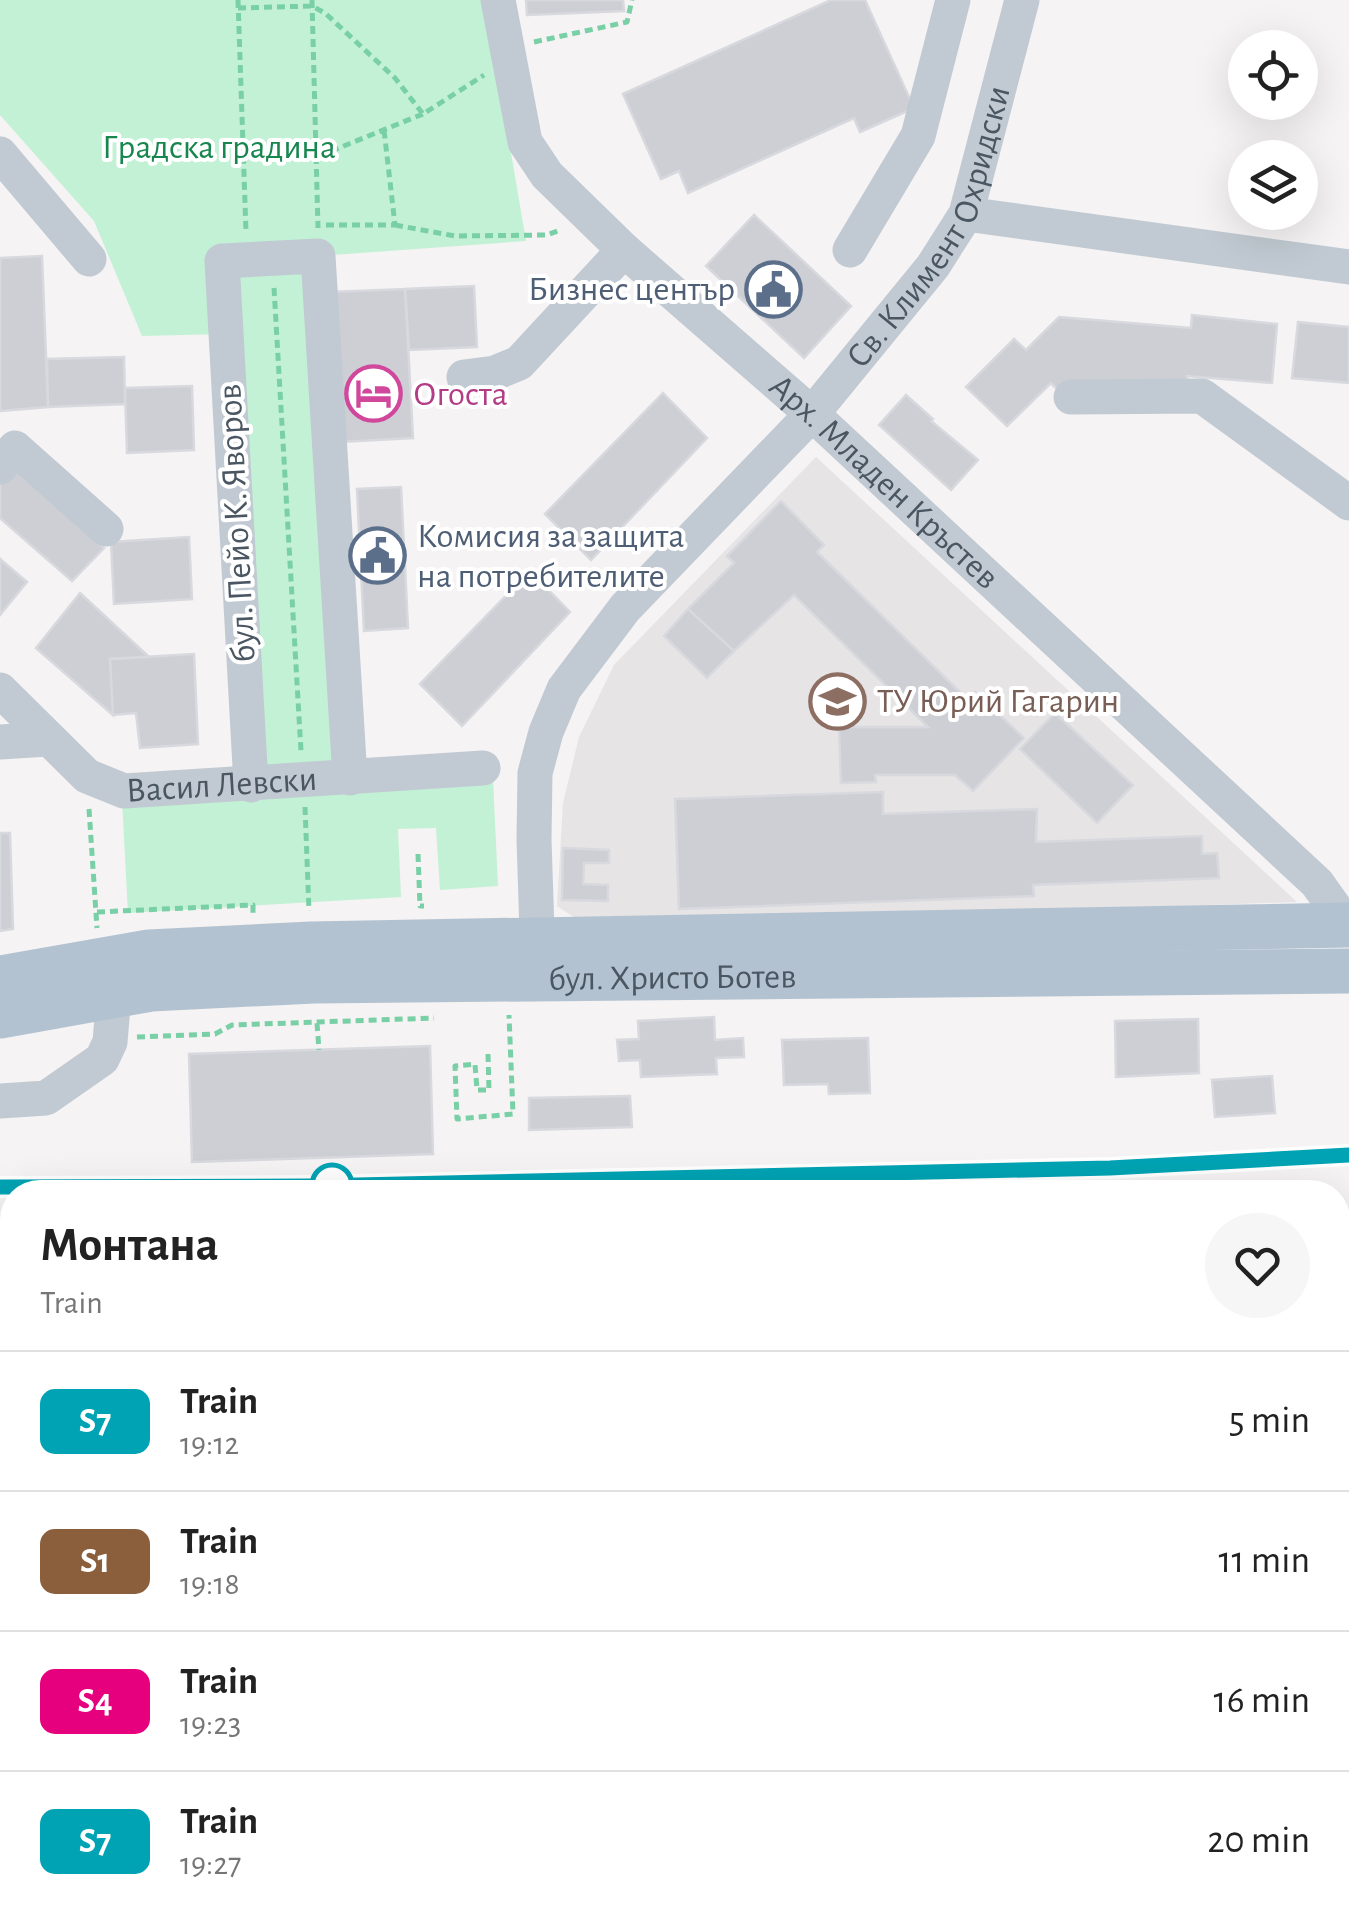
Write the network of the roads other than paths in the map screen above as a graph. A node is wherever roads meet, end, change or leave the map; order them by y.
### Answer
1 (498, 0) edge
2 (953, 0) edge
3 (1022, 0) edge
4 (0, 154) edge
5 (966, 214) junction
6 (624, 250) junction
7 (850, 250) dead end
8 (89, 259) dead end
9 (1349, 267) edge
10 (464, 377) dead end
11 (1071, 396) dead end
12 (812, 414) junction
13 (0, 467) edge
14 (1349, 503) edge
15 (106, 529) dead end
16 (0, 690) edge
17 (48, 739) junction
18 (0, 742) edge
19 (483, 768) dead end
20 (350, 778) junction
21 (251, 784) junction
22 (1348, 925) edge
23 (538, 957) junction
24 (1349, 971) edge
25 (0, 978) edge
26 (114, 994) junction
27 (0, 1016) edge
28 (0, 1100) edge

1 - 6 street, Арх. Младен Кръстев
2 - 7 street
3 - 5 street, Св. Климент Охридски
4 - 8 street
5 - 9 street
5 - 12 street, Св. Климент Охридски
6 - 10 street
6 - 12 street, Арх. Младен Кръстев
11 - 14 street
12 - 22 street, Арх. Младен Кръстев
12 - 23 street, Св. Климент Охридски
13 - 15 street
16 - 17 street, Васил Левски
17 - 18 street
17 - 21 street, Васил Левски
19 - 20 street, Васил Левски
20 - 21 street, Васил Левски
20 - 21 street, бул. Пейо К. Яворов
22 - 23 main road, бул. Христо Ботев
23 - 24 main road, бул. Христо Ботев
23 - 25 main road, бул. Христо Ботев
23 - 26 main road, бул. Христо Ботев
26 - 27 main road, бул. Христо Ботев
26 - 28 street

